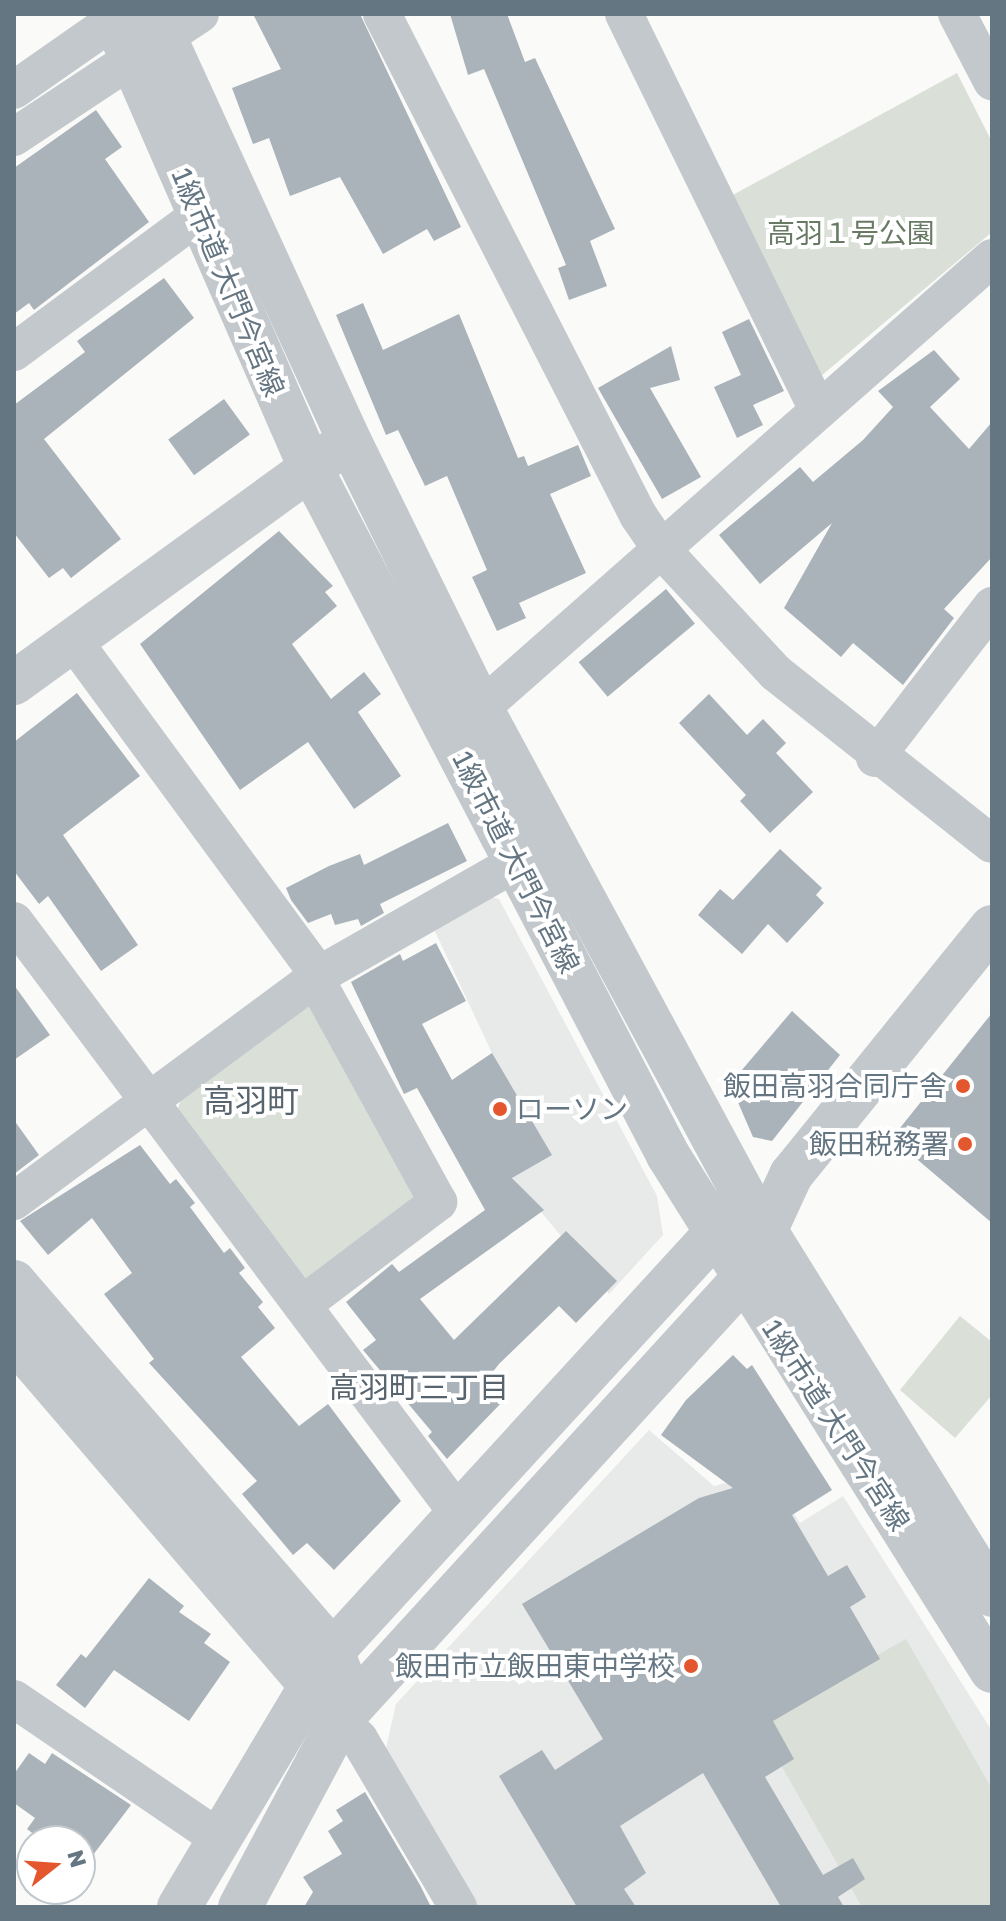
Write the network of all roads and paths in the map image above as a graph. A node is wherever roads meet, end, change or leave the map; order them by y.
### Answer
1 (200, 14) edge
2 (382, 14) edge
3 (624, 14) edge
4 (957, 14) edge
5 (133, 27) edge
6 (992, 81) edge
7 (14, 90) edge
8 (14, 137) edge
9 (199, 215) junction
10 (992, 258) edge
11 (14, 352) edge
12 (817, 408) junction
13 (350, 442) junction
14 (309, 465) junction
15 (661, 549) junction
16 (992, 606) edge
17 (72, 639) junction
18 (14, 683) edge
19 (481, 708) junction
20 (875, 758) junction
21 (992, 844) edge
22 (517, 862) junction
23 (14, 921) edge
24 (985, 948) edge
25 (317, 977) junction
26 (150, 1101) junction
27 (14, 1201) edge
28 (757, 1218) junction
29 (712, 1233) junction
30 (743, 1279) junction
31 (14, 1282) edge
32 (302, 1305) junction
33 (14, 1339) edge
34 (457, 1512) junction
35 (992, 1595) edge
36 (321, 1667) junction
37 (992, 1671) edge
38 (14, 1699) edge
39 (351, 1722) junction
40 (217, 1837) junction
41 (179, 1907) edge
42 (240, 1907) edge
43 (458, 1907) edge

1 - 5 street
2 - 15 street
3 - 12 street
4 - 6 street
5 - 7 street
5 - 8 street
5 - 9 street, 1級市道 大門今宮線
5 - 13 street
9 - 11 street
9 - 14 street, 1級市道 大門今宮線
10 - 12 street
12 - 15 street
13 - 14 street
13 - 19 street
14 - 17 street
14 - 22 street, 1級市道 大門今宮線
15 - 19 street
15 - 20 street
16 - 20 street
17 - 18 street
17 - 25 street
19 - 28 street
20 - 21 street
22 - 25 street
22 - 29 street, 1級市道 大門今宮線
23 - 26 street
24 - 28 street
25 - 26 street
25 - 32 street
26 - 27 street
26 - 32 street
28 - 29 street
28 - 30 street
28 - 35 street
29 - 30 street, 1級市道 大門今宮線
29 - 34 street
30 - 37 street, 1級市道 大門今宮線
30 - 39 street
31 - 36 street
32 - 34 street
33 - 36 street
34 - 36 street
36 - 39 street
36 - 40 street
38 - 40 street
39 - 42 street
39 - 43 street
40 - 41 street

